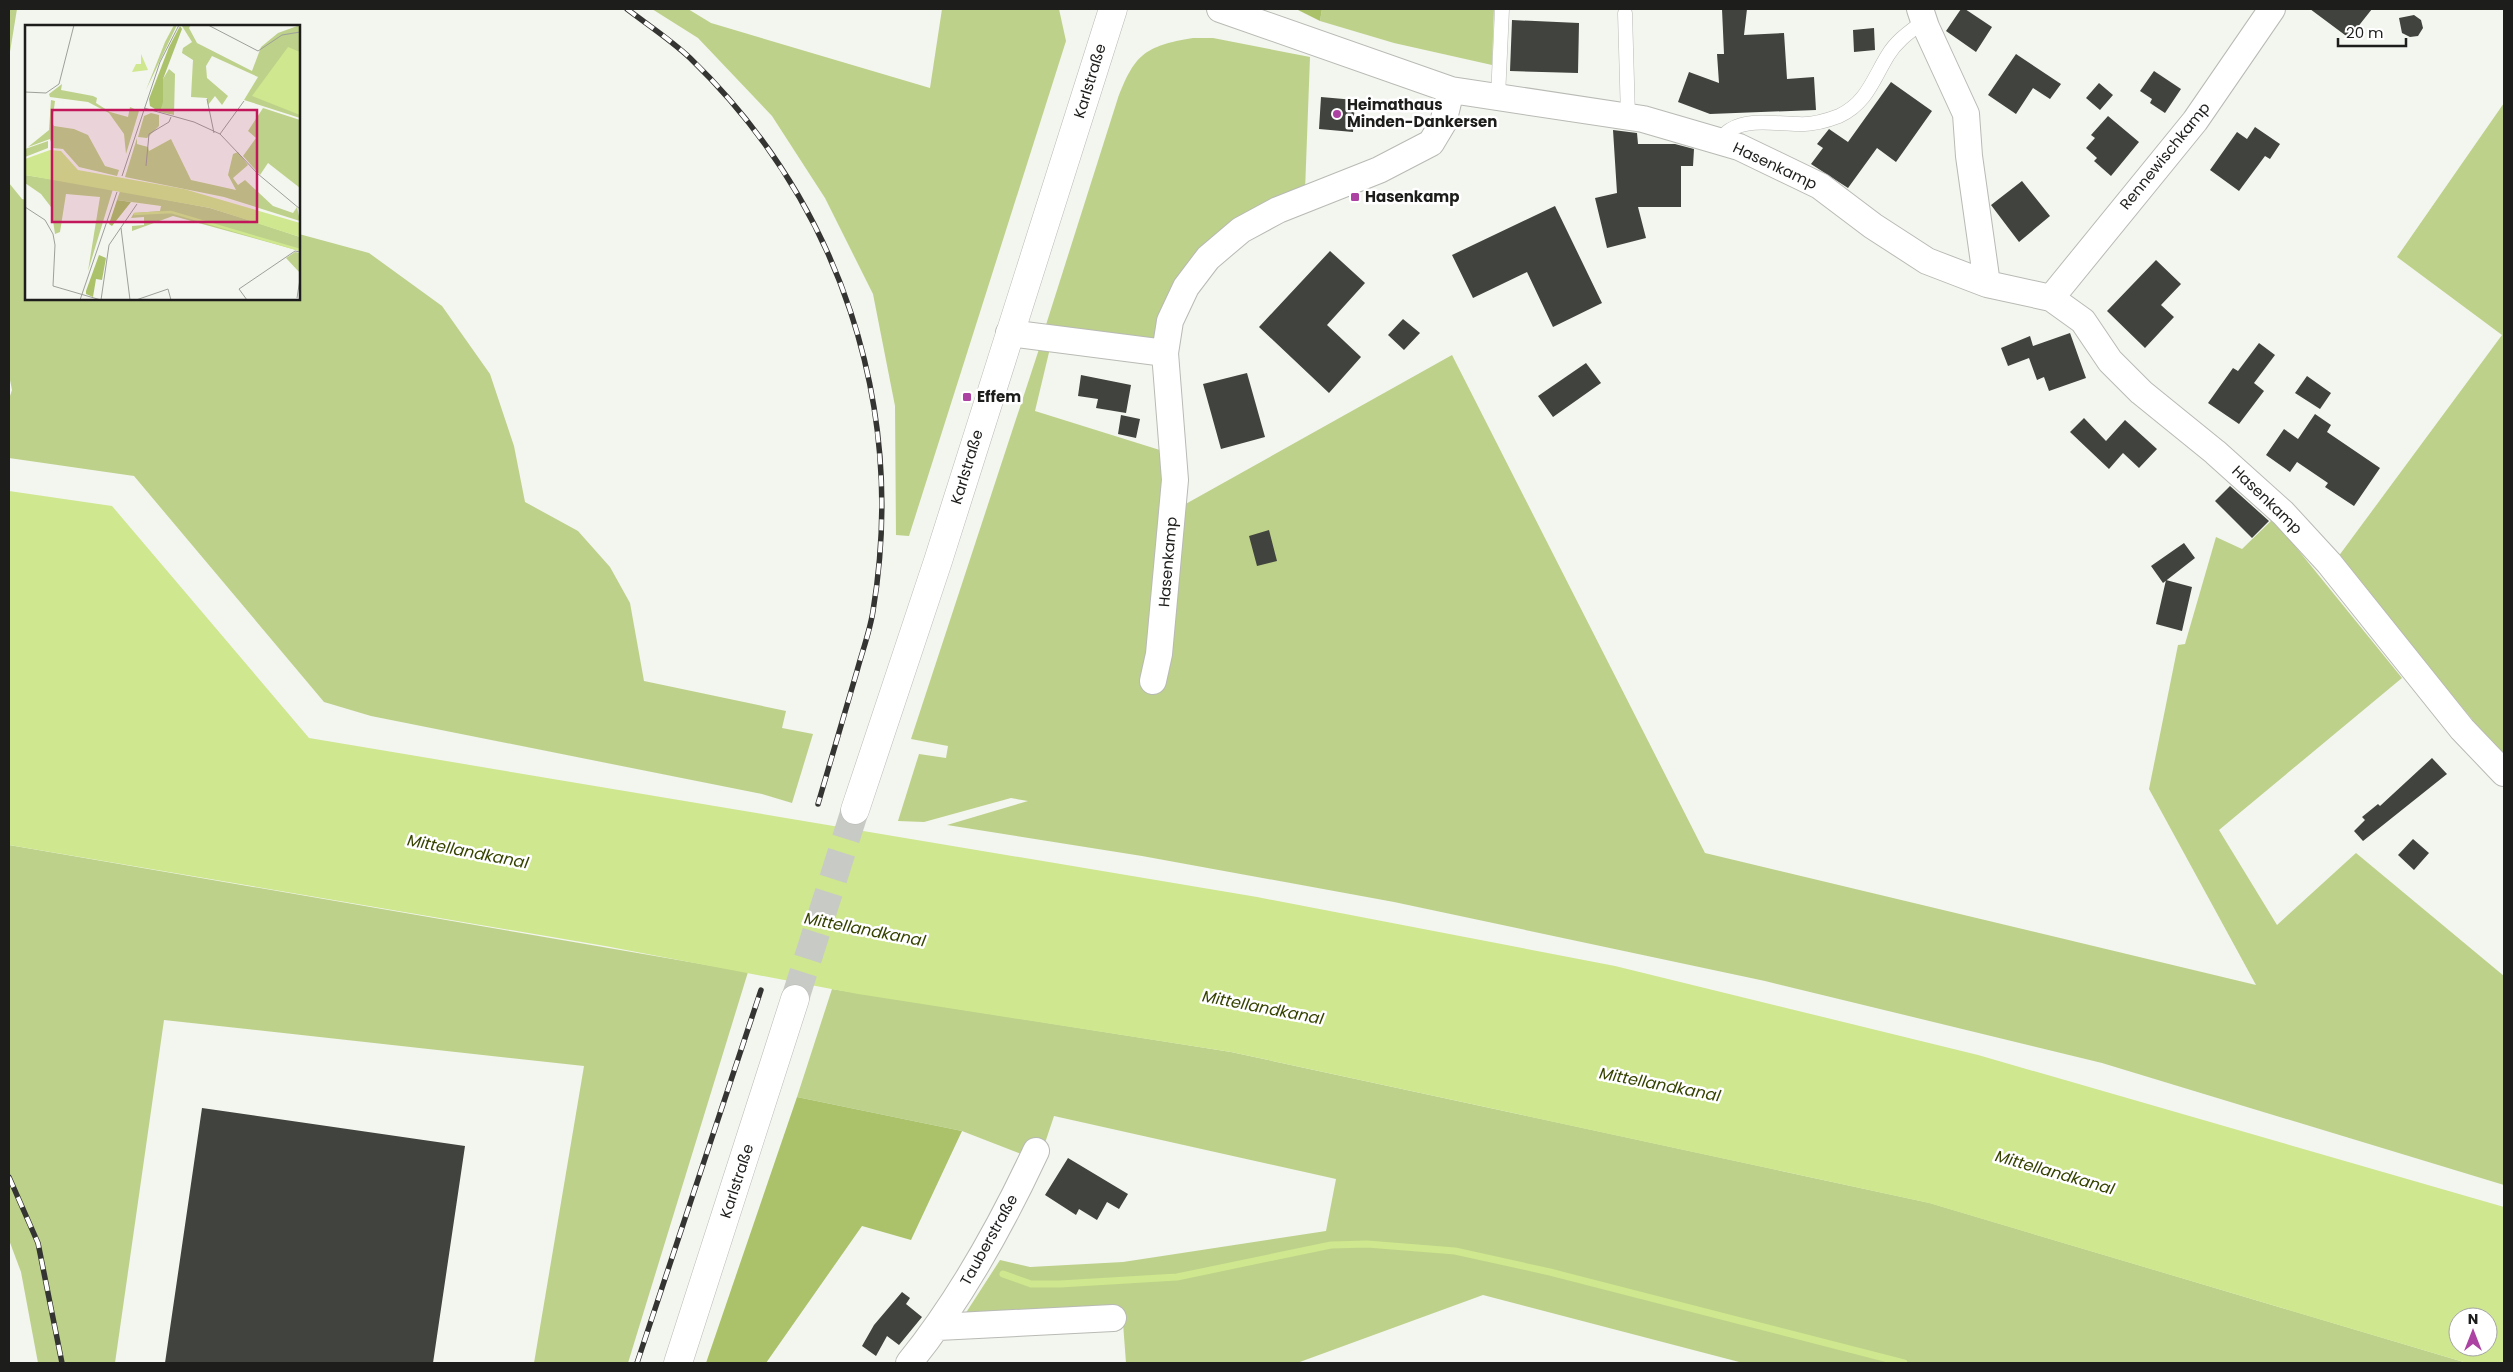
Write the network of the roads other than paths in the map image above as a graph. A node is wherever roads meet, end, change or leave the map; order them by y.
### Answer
1 (1113, 9) edge
2 (1220, 9) edge
3 (1502, 9) edge
4 (2272, 9) edge
5 (1625, 13) dead end
6 (1922, 15) edge
7 (1451, 90) junction
8 (1498, 97) junction
9 (1628, 117) junction
10 (1719, 141) junction
11 (1987, 284) junction
12 (2051, 298) junction
13 (1009, 333) junction
14 (1165, 353) junction
15 (1152, 681) dead end
16 (2504, 773) edge
17 (855, 810) tunnel mouth
18 (795, 999) tunnel mouth
19 (1036, 1151) dead end
20 (1113, 1318) dead end
21 (938, 1327) junction
22 (678, 1363) edge
23 (909, 1363) edge

1 - 13 street, Karlstraße
2 - 7 street, Hasenkamp
3 - 8 lane
4 - 12 street, Rennewischkamp
5 - 9 lane
6 - 10 lane
6 - 11 street
7 - 8 street, Hasenkamp
7 - 14 street, Hasenkamp
8 - 9 street, Hasenkamp
9 - 10 street, Hasenkamp
10 - 11 street, Hasenkamp
11 - 12 street, Hasenkamp
12 - 16 street, Hasenkamp
13 - 14 street
13 - 17 street, Karlstraße
14 - 15 street, Hasenkamp
18 - 22 street, Karlstraße
19 - 21 street, Tauberstraße
20 - 21 street
21 - 23 street, Tauberstraße

